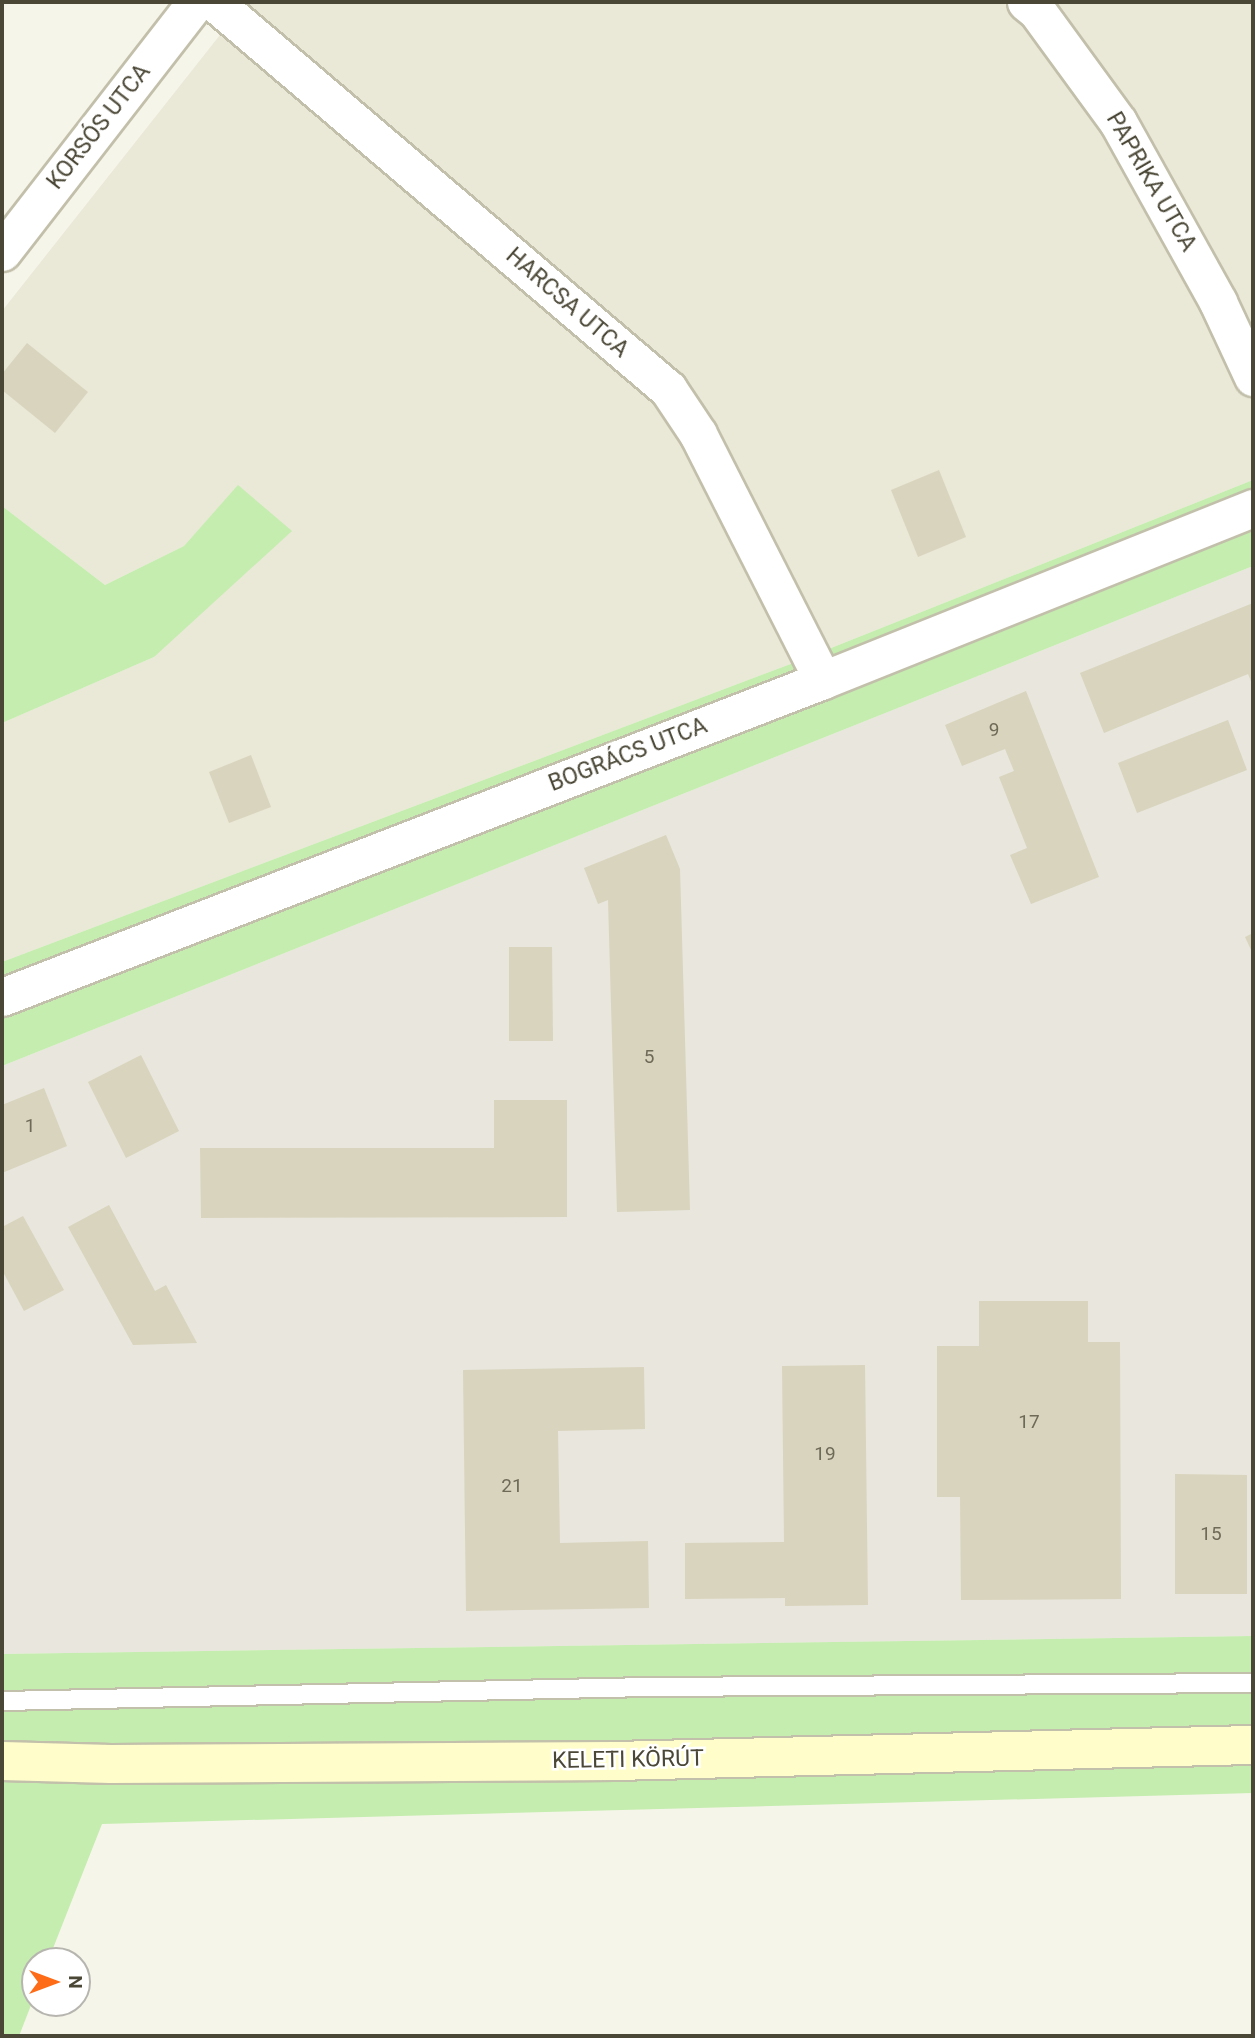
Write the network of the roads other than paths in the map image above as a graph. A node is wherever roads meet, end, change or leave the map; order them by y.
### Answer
1 (197, 2) edge
2 (214, 2) edge
3 (1036, 5) edge
4 (2, 252) edge
5 (1253, 377) edge
6 (1253, 508) edge
7 (823, 680) junction
8 (2, 997) edge
9 (1253, 1683) edge
10 (2, 1701) edge
11 (1253, 1745) edge
12 (2, 1761) edge

1 - 4 street, KORSÓS UTCA
2 - 7 street, HARCSA UTCA
3 - 5 street, PAPRIKA UTCA
6 - 7 street, BOGRÁCS UTCA
7 - 8 street, BOGRÁCS UTCA
9 - 10 lane
11 - 12 main road, KELETI KÖRÚT

